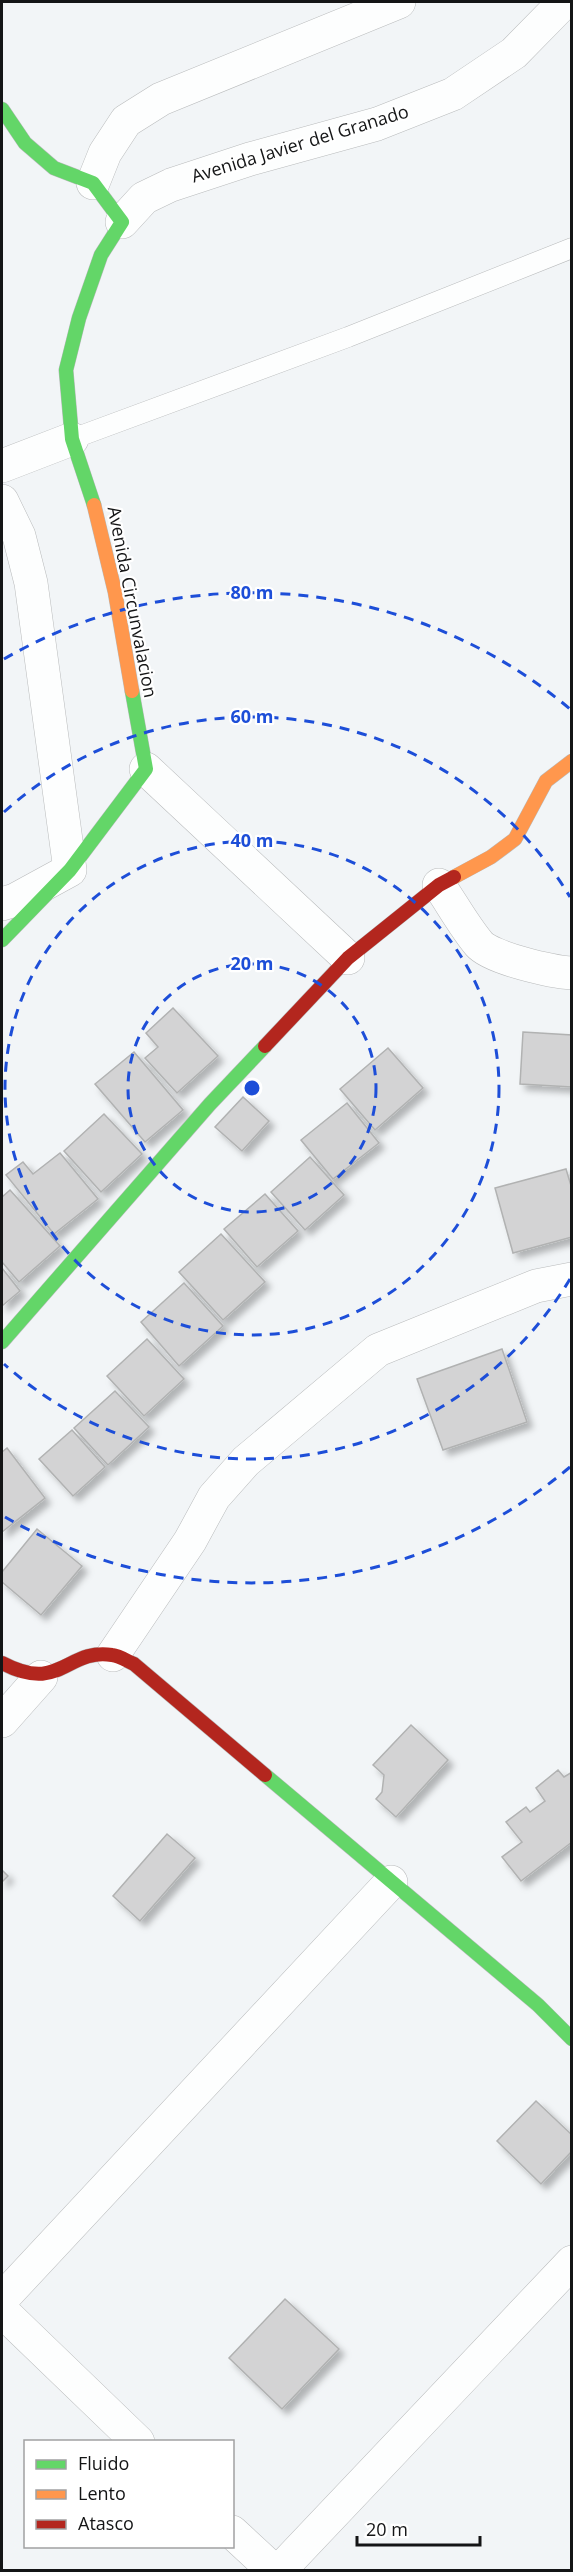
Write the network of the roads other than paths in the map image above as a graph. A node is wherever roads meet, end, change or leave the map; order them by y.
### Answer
1 (399, 2) edge
2 (564, 2) edge
3 (2, 109) edge
4 (93, 183) junction
5 (122, 222) junction
6 (572, 248) edge
7 (72, 439) junction
8 (2, 466) edge
9 (2, 501) edge
10 (572, 761) edge
11 (146, 769) junction
12 (70, 870) junction
13 (439, 885) junction
14 (2, 904) edge
15 (2, 940) edge
16 (348, 958) junction
17 (572, 973) edge
18 (572, 1279) edge
19 (2, 1342) edge
20 (113, 1655) junction
21 (2, 1663) edge
22 (41, 1677) junction
23 (2, 1721) edge
24 (391, 1882) junction
25 (572, 2039) edge
26 (572, 2262) edge
27 (2, 2299) edge
28 (2, 2311) edge
29 (136, 2440) edge
30 (234, 2534) edge
31 (273, 2571) edge
32 (280, 2571) edge

1 - 4 street
2 - 5 street, Avenida Javier del Granado
3 - 4 street
4 - 5 street
5 - 7 street, Avenida Circunvalacion
6 - 7 lane
7 - 8 street
7 - 11 street, Avenida Circunvalacion
9 - 12 street
10 - 13 street
11 - 12 street
11 - 16 street
12 - 14 street
12 - 15 street
13 - 16 street
13 - 17 street
16 - 19 street
18 - 20 street
20 - 22 street
20 - 24 street
21 - 22 street
22 - 23 street
24 - 25 street
24 - 27 street
26 - 32 street
28 - 29 street
30 - 31 street

